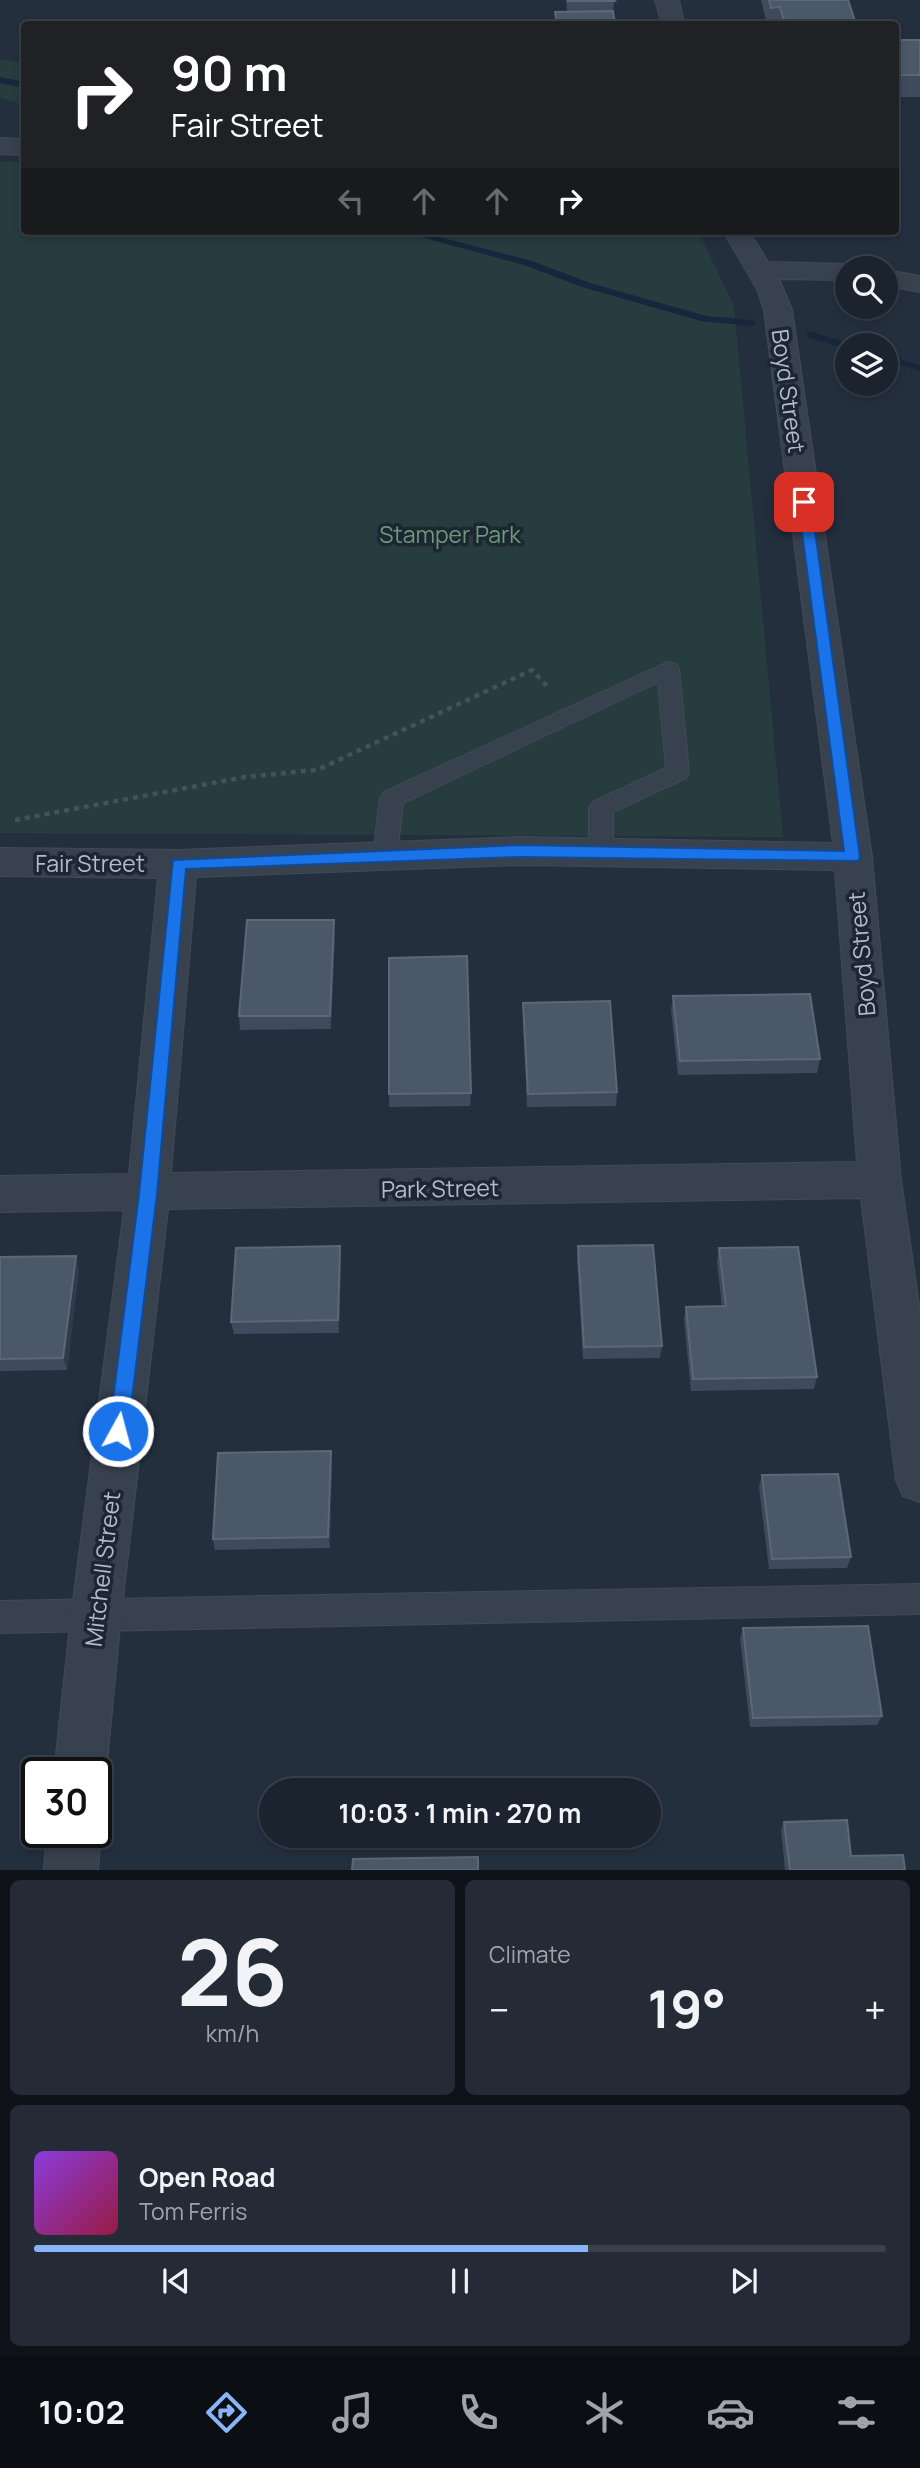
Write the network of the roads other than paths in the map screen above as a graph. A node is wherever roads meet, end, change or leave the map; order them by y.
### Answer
1 (667, 0) edge
2 (672, 21) edge
3 (0, 146) edge
4 (21, 147) edge
5 (739, 235) edge
6 (761, 270) junction
7 (835, 272) edge
8 (898, 280) edge
9 (920, 284) edge
10 (601, 852) junction
11 (385, 855) junction
12 (853, 857) junction
13 (0, 862) edge
14 (178, 864) junction
15 (880, 1180) junction
16 (0, 1194) edge
17 (148, 1194) junction
18 (920, 1480) edge
19 (920, 1599) edge
20 (96, 1616) junction
21 (0, 1617) edge
22 (82, 1757) edge
23 (73, 1848) edge
24 (71, 1870) edge

1 - 2 street
3 - 4 street
5 - 6 street, Boyd Street
6 - 7 street
6 - 12 street, Boyd Street
8 - 9 street
10 - 11 street, Fair Street
10 - 11 lane
10 - 12 street, Fair Street
11 - 14 street, Fair Street
12 - 15 street, Boyd Street
13 - 14 street, Fair Street
14 - 17 street, Mitchell Street
15 - 17 street, Park Street
15 - 18 street, Boyd Street
16 - 17 street, Park Street
17 - 20 street, Mitchell Street
19 - 20 lane
20 - 21 lane
20 - 22 street, Mitchell Street
23 - 24 street

